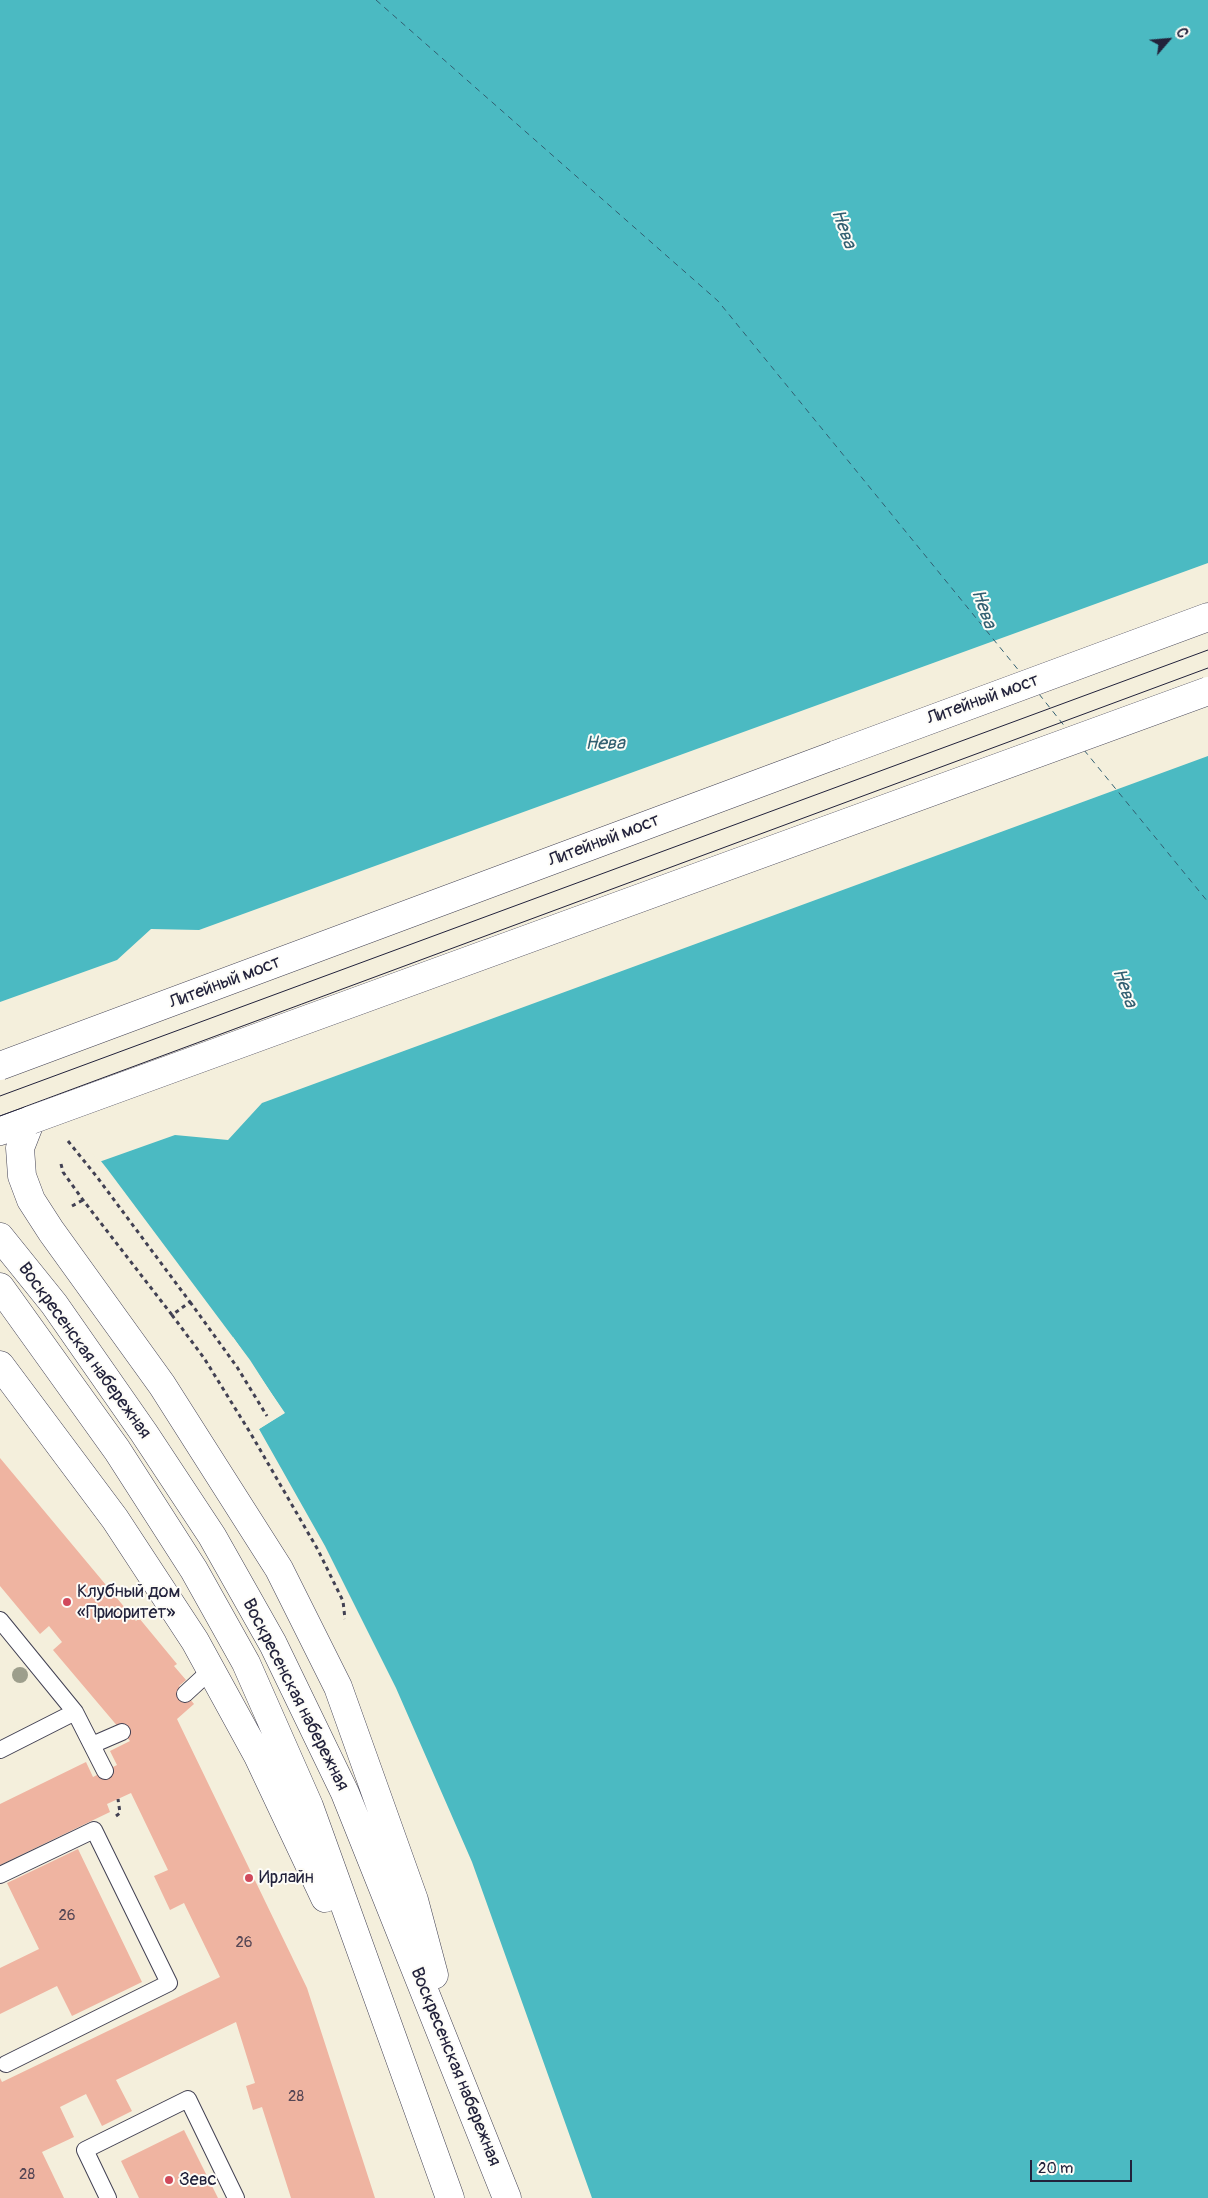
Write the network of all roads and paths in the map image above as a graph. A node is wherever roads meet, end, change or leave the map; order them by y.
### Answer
1 (1208, 617) edge
2 (1208, 691) edge
3 (0, 1066) edge
4 (32, 1120) junction
5 (0, 1131) edge
6 (65, 1138) dead end
7 (61, 1164) dead end
8 (83, 1200) junction
9 (68, 1209) dead end
10 (0, 1237) edge
11 (0, 1287) edge
12 (190, 1302) junction
13 (172, 1315) junction
14 (0, 1365) edge
15 (267, 1416) dead end
16 (345, 1619) dead end
17 (0, 1620) edge
18 (211, 1670) junction
19 (186, 1694) dead end
20 (76, 1712) junction
21 (122, 1732) dead end
22 (92, 1746) junction
23 (0, 1750) edge
24 (106, 1771) dead end
25 (0, 1874) edge
26 (391, 2036) junction
27 (6, 2064) dead end
28 (466, 2092) junction
29 (108, 2198) edge
30 (236, 2198) edge
31 (450, 2198) edge
32 (506, 2198) edge

1 - 3 main road, Литейный мост, bridge
2 - 4 main road, bridge
4 - 5 main road
4 - 28 main road
6 - 12 path
7 - 8 path
8 - 9 path
8 - 13 path
10 - 28 main road, Воскресенская набережная
11 - 26 main road, Воскресенская набережная
12 - 13 path
12 - 15 path
13 - 16 path
14 - 18 main road
17 - 20 lane
18 - 19 lane
18 - 26 main road
20 - 22 lane
20 - 23 lane
21 - 22 lane
22 - 24 lane
25 - 27 lane
26 - 31 main road, Воскресенская набережная
28 - 32 main road, Воскресенская набережная
29 - 30 lane

